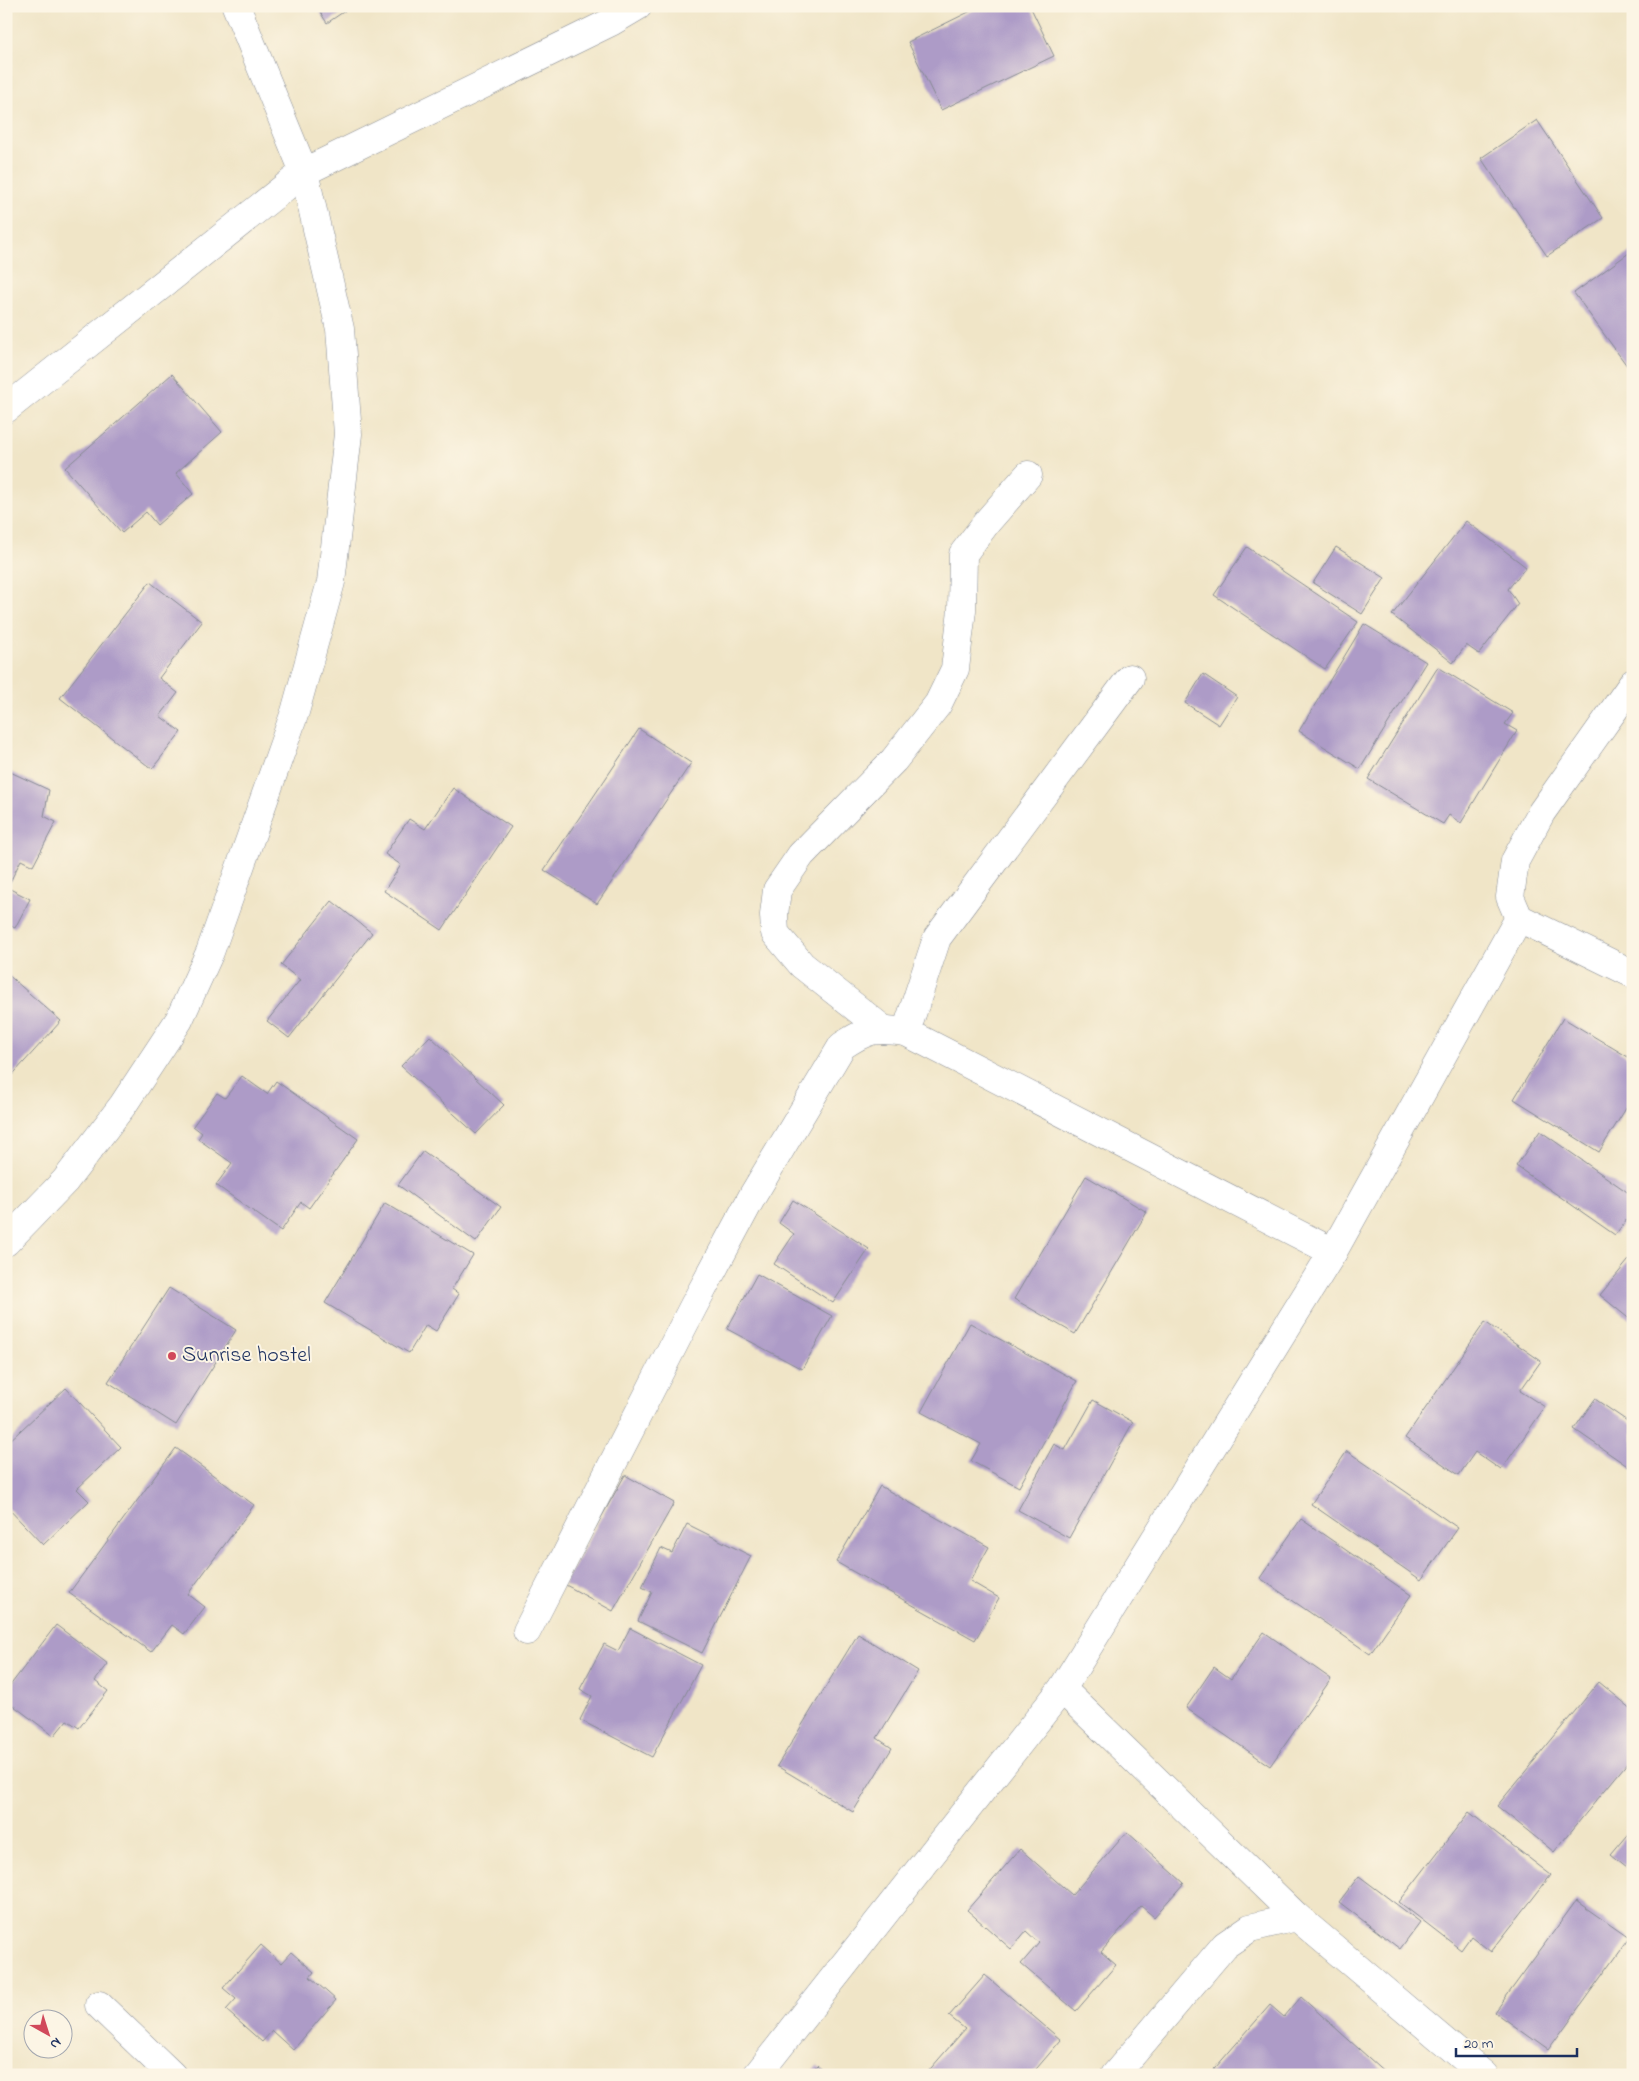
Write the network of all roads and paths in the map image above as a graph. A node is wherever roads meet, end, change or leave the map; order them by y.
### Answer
1 (236, 6) edge
2 (638, 6) edge
3 (304, 172) junction
4 (6, 409) edge
5 (1028, 475) dead end
6 (1130, 678) dead end
7 (1633, 683) edge
8 (1519, 918) junction
9 (1633, 974) edge
10 (895, 1031) junction
11 (6, 1242) edge
12 (1333, 1252) junction
13 (527, 1631) dead end
14 (1062, 1689) junction
15 (1297, 1917) junction
16 (99, 2005) dead end
17 (172, 2075) edge
18 (757, 2075) edge
19 (1115, 2075) edge
20 (1484, 2075) edge

1 - 3 street
2 - 3 street
3 - 4 street
3 - 11 street
5 - 10 street
6 - 10 street
7 - 8 street
8 - 9 street
8 - 12 street
10 - 12 street
10 - 13 street
12 - 14 street
14 - 15 street
14 - 18 street
15 - 19 street
15 - 20 street
16 - 17 street

